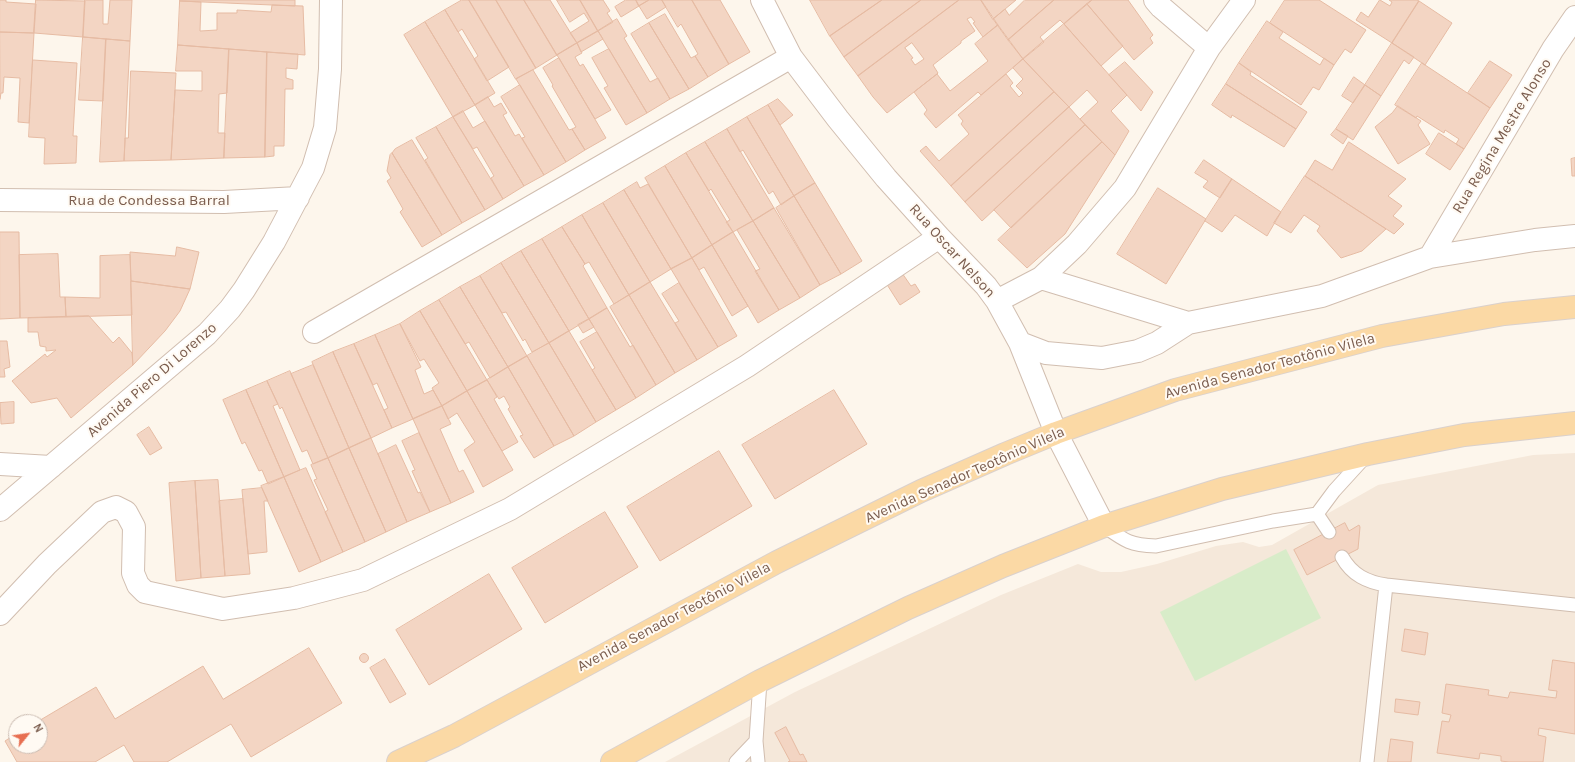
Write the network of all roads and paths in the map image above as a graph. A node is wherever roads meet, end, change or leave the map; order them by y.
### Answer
1 (331, 0) edge
2 (762, 0) edge
3 (1155, 0) edge
4 (1244, 0) edge
5 (1575, 17) edge
6 (1209, 48) junction
7 (791, 57) junction
8 (298, 198) junction
9 (0, 200) edge
10 (1575, 236) edge
11 (939, 237) junction
12 (1430, 257) junction
13 (1041, 278) junction
14 (997, 301) junction
15 (1575, 307) edge
16 (1188, 323) junction
17 (314, 332) dead end
18 (1020, 342) junction
19 (1575, 423) edge
20 (1056, 433) junction
21 (1368, 454) junction
22 (0, 464) edge
23 (51, 467) junction
24 (0, 510) edge
25 (1317, 514) junction
26 (1104, 526) junction
27 (1329, 532) dead end
28 (1342, 557) dead end
29 (1386, 586) junction
30 (1575, 605) edge
31 (0, 614) edge
32 (760, 682) junction
33 (756, 741) junction
34 (398, 762) edge
35 (612, 762) edge
36 (736, 762) edge
37 (758, 762) edge
38 (1367, 762) edge

1 - 8 street, Avenida Piero Di Lorenzo
2 - 7 street, Rua Oscar Nelson
3 - 6 street
4 - 6 street
5 - 12 street, Rua Regina Mestre Alonso
6 - 13 street
7 - 11 street, Rua Oscar Nelson
7 - 17 street
8 - 9 street, Rua de Condessa Barral
8 - 23 street, Avenida Piero Di Lorenzo
10 - 12 street
11 - 14 street, Rua Oscar Nelson
11 - 31 street
12 - 16 street
13 - 14 street
13 - 16 street
14 - 18 street, Rua Oscar Nelson
15 - 20 main road, Avenida Senador Teotônio Vilela
16 - 18 street
18 - 20 street, Rua Oscar Nelson
19 - 21 main road
20 - 26 street, Rua Oscar Nelson
20 - 34 main road, Avenida Senador Teotônio Vilela
21 - 25 lane
21 - 26 main road
22 - 23 street
23 - 24 street, Avenida Piero Di Lorenzo
25 - 26 lane
25 - 27 lane
26 - 32 main road
28 - 29 lane
29 - 30 lane
29 - 38 lane
32 - 33 lane
32 - 35 main road
33 - 36 lane
33 - 37 lane

